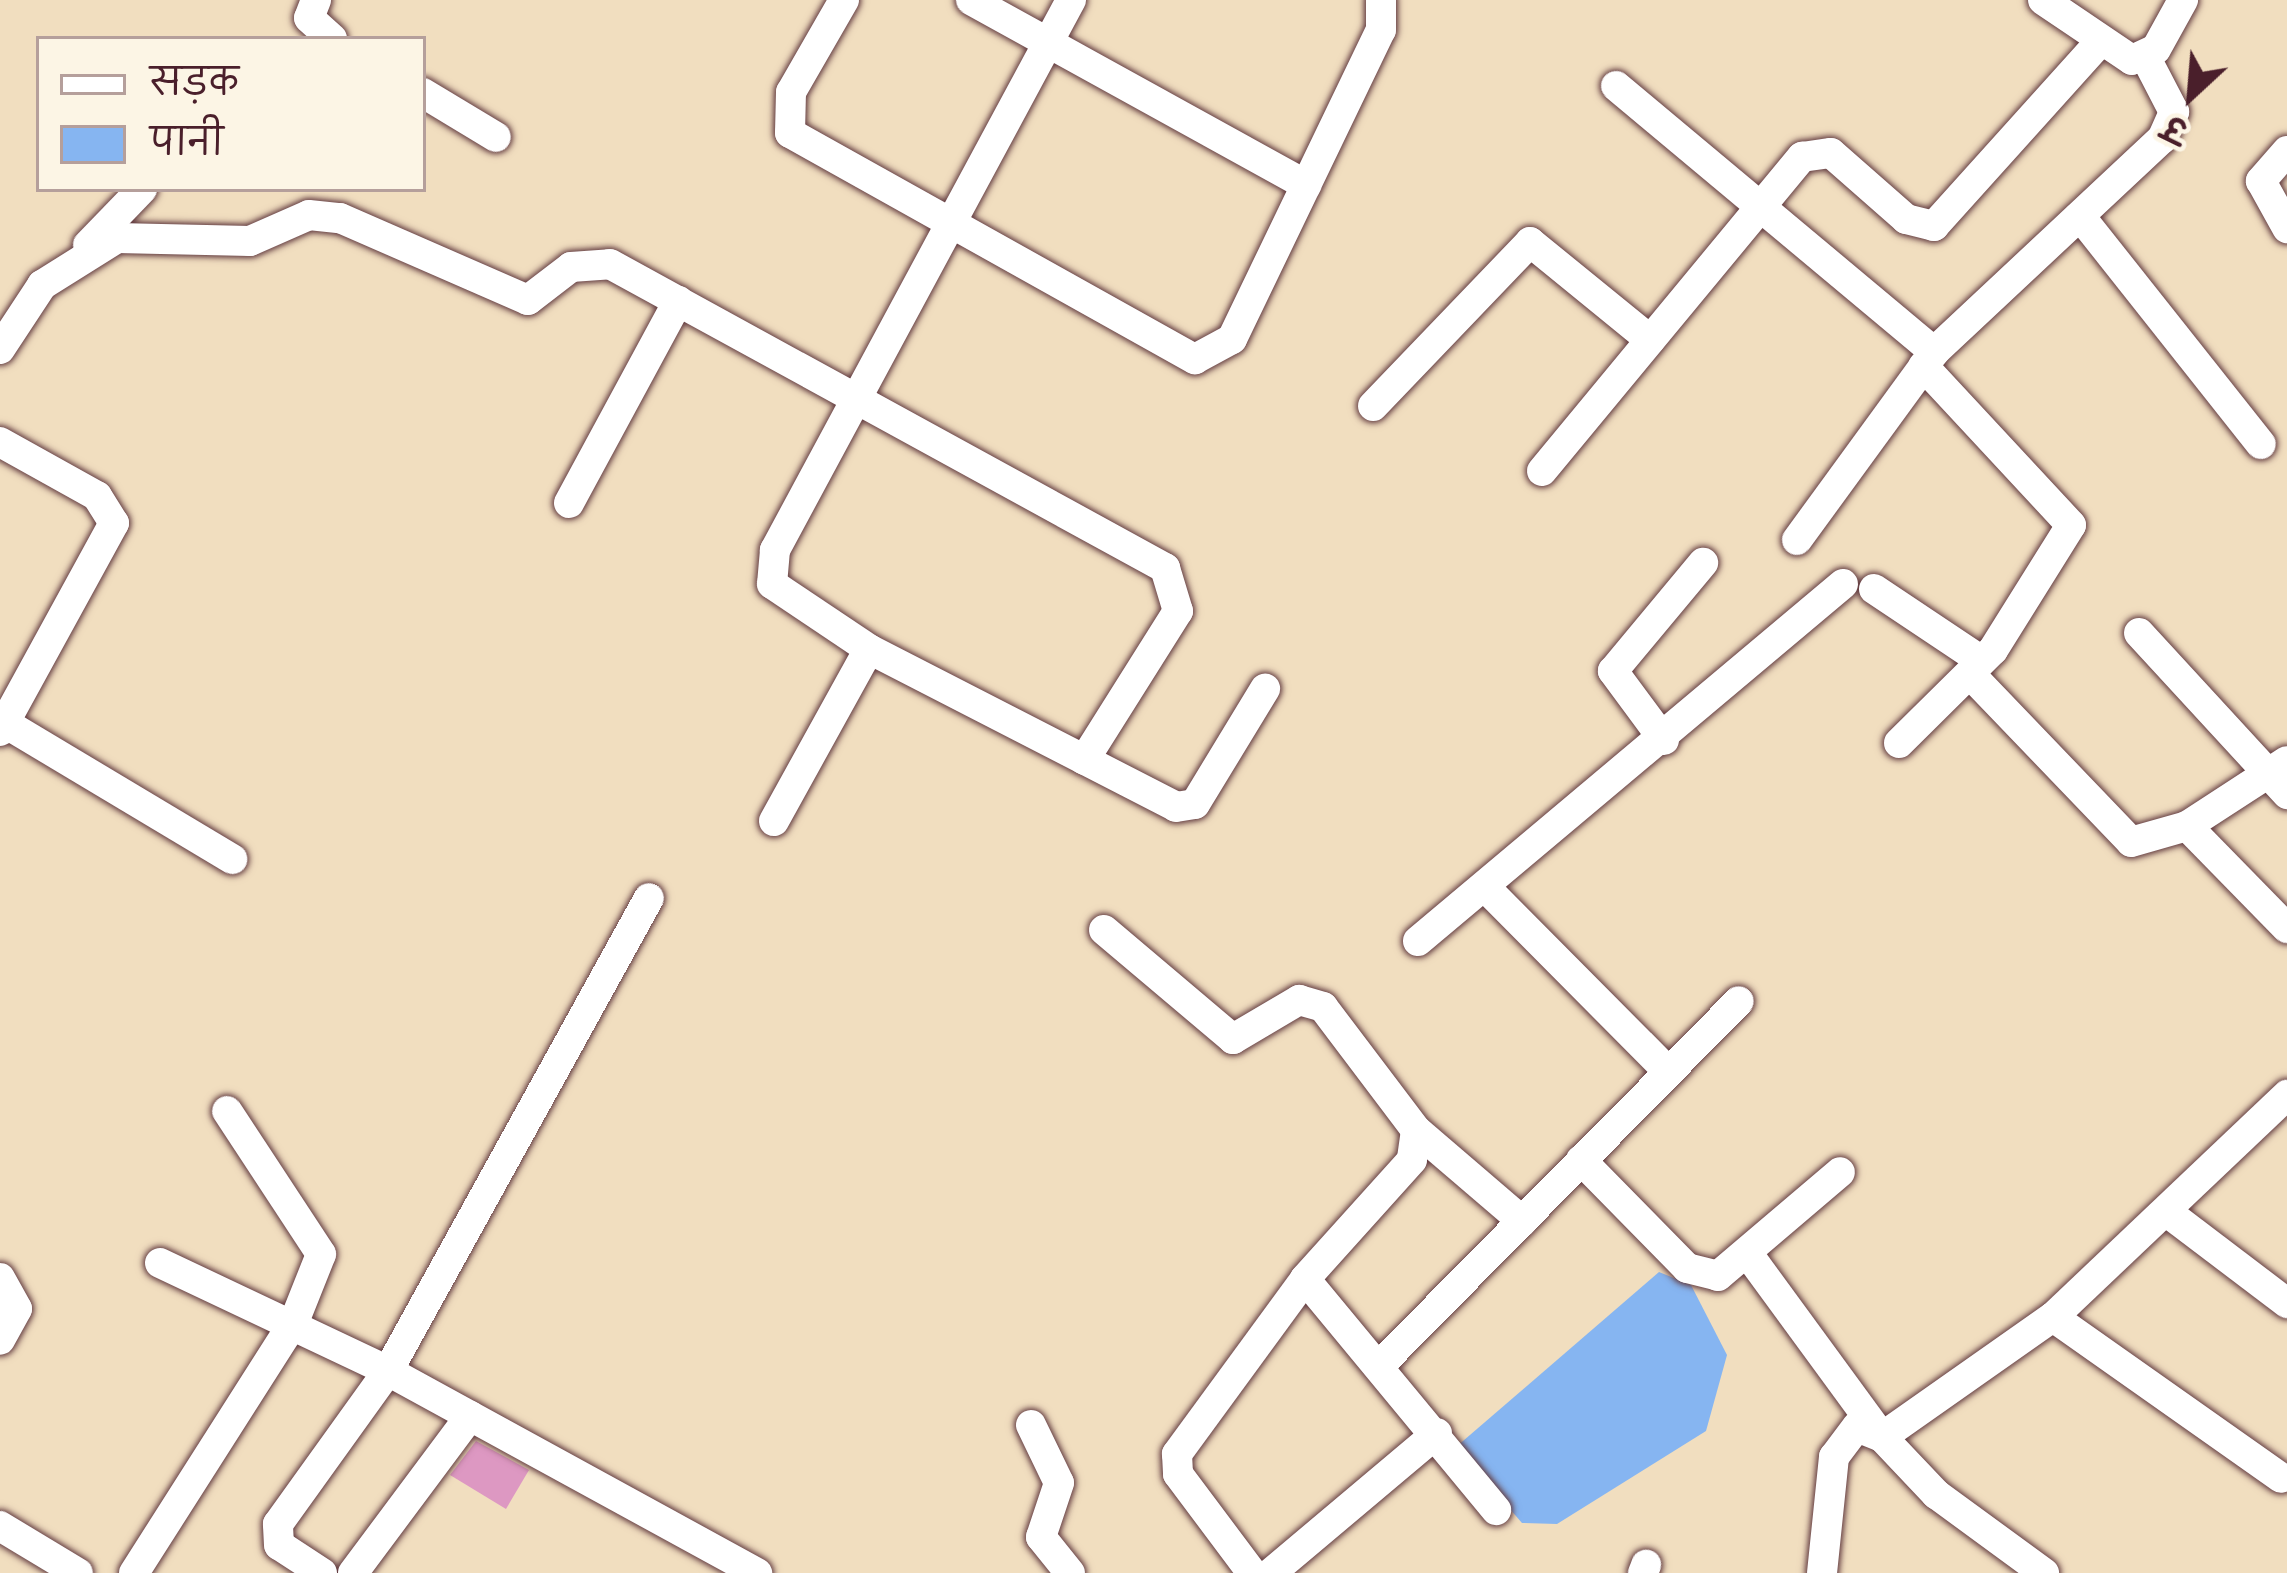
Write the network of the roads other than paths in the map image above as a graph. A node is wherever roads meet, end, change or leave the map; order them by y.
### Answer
1 (844, 0) edge
2 (971, 0) edge
3 (1071, 0) edge
4 (1381, 0) edge
5 (2043, 0) edge
6 (2183, 0) edge
7 (2099, 43) junction
8 (1046, 47) junction
9 (2146, 58) junction
10 (1616, 86) dead end
11 (426, 95) edge
12 (496, 137) dead end
13 (2287, 151) edge
14 (1306, 185) junction
15 (139, 192) edge
16 (1755, 212) junction
17 (2080, 216) junction
18 (943, 226) junction
19 (2287, 228) edge
20 (68, 265) junction
21 (678, 302) junction
22 (1650, 340) junction
23 (0, 349) edge
24 (1928, 359) junction
25 (854, 398) junction
26 (1372, 406) dead end
27 (0, 442) edge
28 (2261, 444) dead end
29 (1541, 472) dead end
30 (569, 503) dead end
31 (1797, 540) dead end
32 (1703, 562) dead end
33 (2139, 633) dead end
34 (869, 649) junction
35 (1971, 675) junction
36 (1265, 689) dead end
37 (2, 727) edge
38 (1664, 740) junction
39 (1899, 743) dead end
40 (1084, 760) junction
41 (2280, 776) edge
42 (774, 821) dead end
43 (2187, 826) junction
44 (232, 860) dead end
45 (1485, 887) junction
46 (649, 898) dead end
47 (2287, 928) edge
48 (1104, 930) dead end
49 (1418, 940) dead end
50 (1739, 1001) dead end
51 (1669, 1072) junction
52 (2287, 1095) edge
53 (226, 1111) dead end
54 (1416, 1130) junction
55 (1582, 1160) junction
56 (1840, 1172) dead end
57 (2171, 1215) junction
58 (1522, 1221) junction
59 (1751, 1258) junction
60 (160, 1263) dead end
61 (0, 1278) edge
62 (1305, 1279) junction
63 (2287, 1303) edge
64 (2054, 1317) junction
65 (294, 1322) junction
66 (0, 1340) edge
67 (1382, 1363) junction
68 (388, 1371) junction
69 (470, 1416) junction
70 (1030, 1425) dead end
71 (1437, 1433) junction
72 (1882, 1438) junction
73 (2282, 1478) dead end
74 (1496, 1510) dead end
75 (0, 1526) edge
76 (77, 1573) edge
77 (134, 1573) edge
78 (322, 1573) edge
79 (353, 1573) edge
80 (757, 1573) edge
81 (1070, 1573) edge
82 (1252, 1573) edge
83 (1271, 1573) edge
84 (1822, 1573) edge
85 (2044, 1573) edge

1 - 18 street
2 - 8 street
3 - 8 street
4 - 14 street
5 - 7 street
6 - 9 street
7 - 9 street
7 - 16 street
8 - 14 street
8 - 18 street
9 - 17 street
10 - 16 street
11 - 12 street
13 - 19 street
14 - 18 street
15 - 20 street
16 - 22 street
16 - 24 street
17 - 24 street
17 - 28 street
18 - 25 street
20 - 21 street
20 - 23 street
21 - 25 street
21 - 30 street
22 - 26 street
22 - 29 street
24 - 31 street
24 - 35 street
25 - 34 street
25 - 40 street
27 - 37 street
32 - 38 street
33 - 41 street
34 - 40 street
34 - 42 street
35 - 38 street
35 - 39 street
35 - 43 street
36 - 40 street
37 - 44 street
38 - 45 street
41 - 43 street
43 - 47 street
45 - 49 street
45 - 51 street
46 - 68 street
48 - 54 street
50 - 51 street
51 - 55 street
52 - 57 street
53 - 65 street
54 - 58 street
54 - 62 street
55 - 58 street
55 - 59 street
56 - 59 street
57 - 63 street
57 - 64 street
58 - 67 street
59 - 72 street
60 - 65 street
61 - 66 street
62 - 67 street
62 - 82 street
64 - 72 street
64 - 73 street
65 - 68 street
65 - 77 street
67 - 71 street
68 - 69 street
68 - 78 street
69 - 79 street
69 - 80 street
70 - 81 street
71 - 74 street
71 - 83 street
72 - 84 street
72 - 85 street
75 - 76 street

